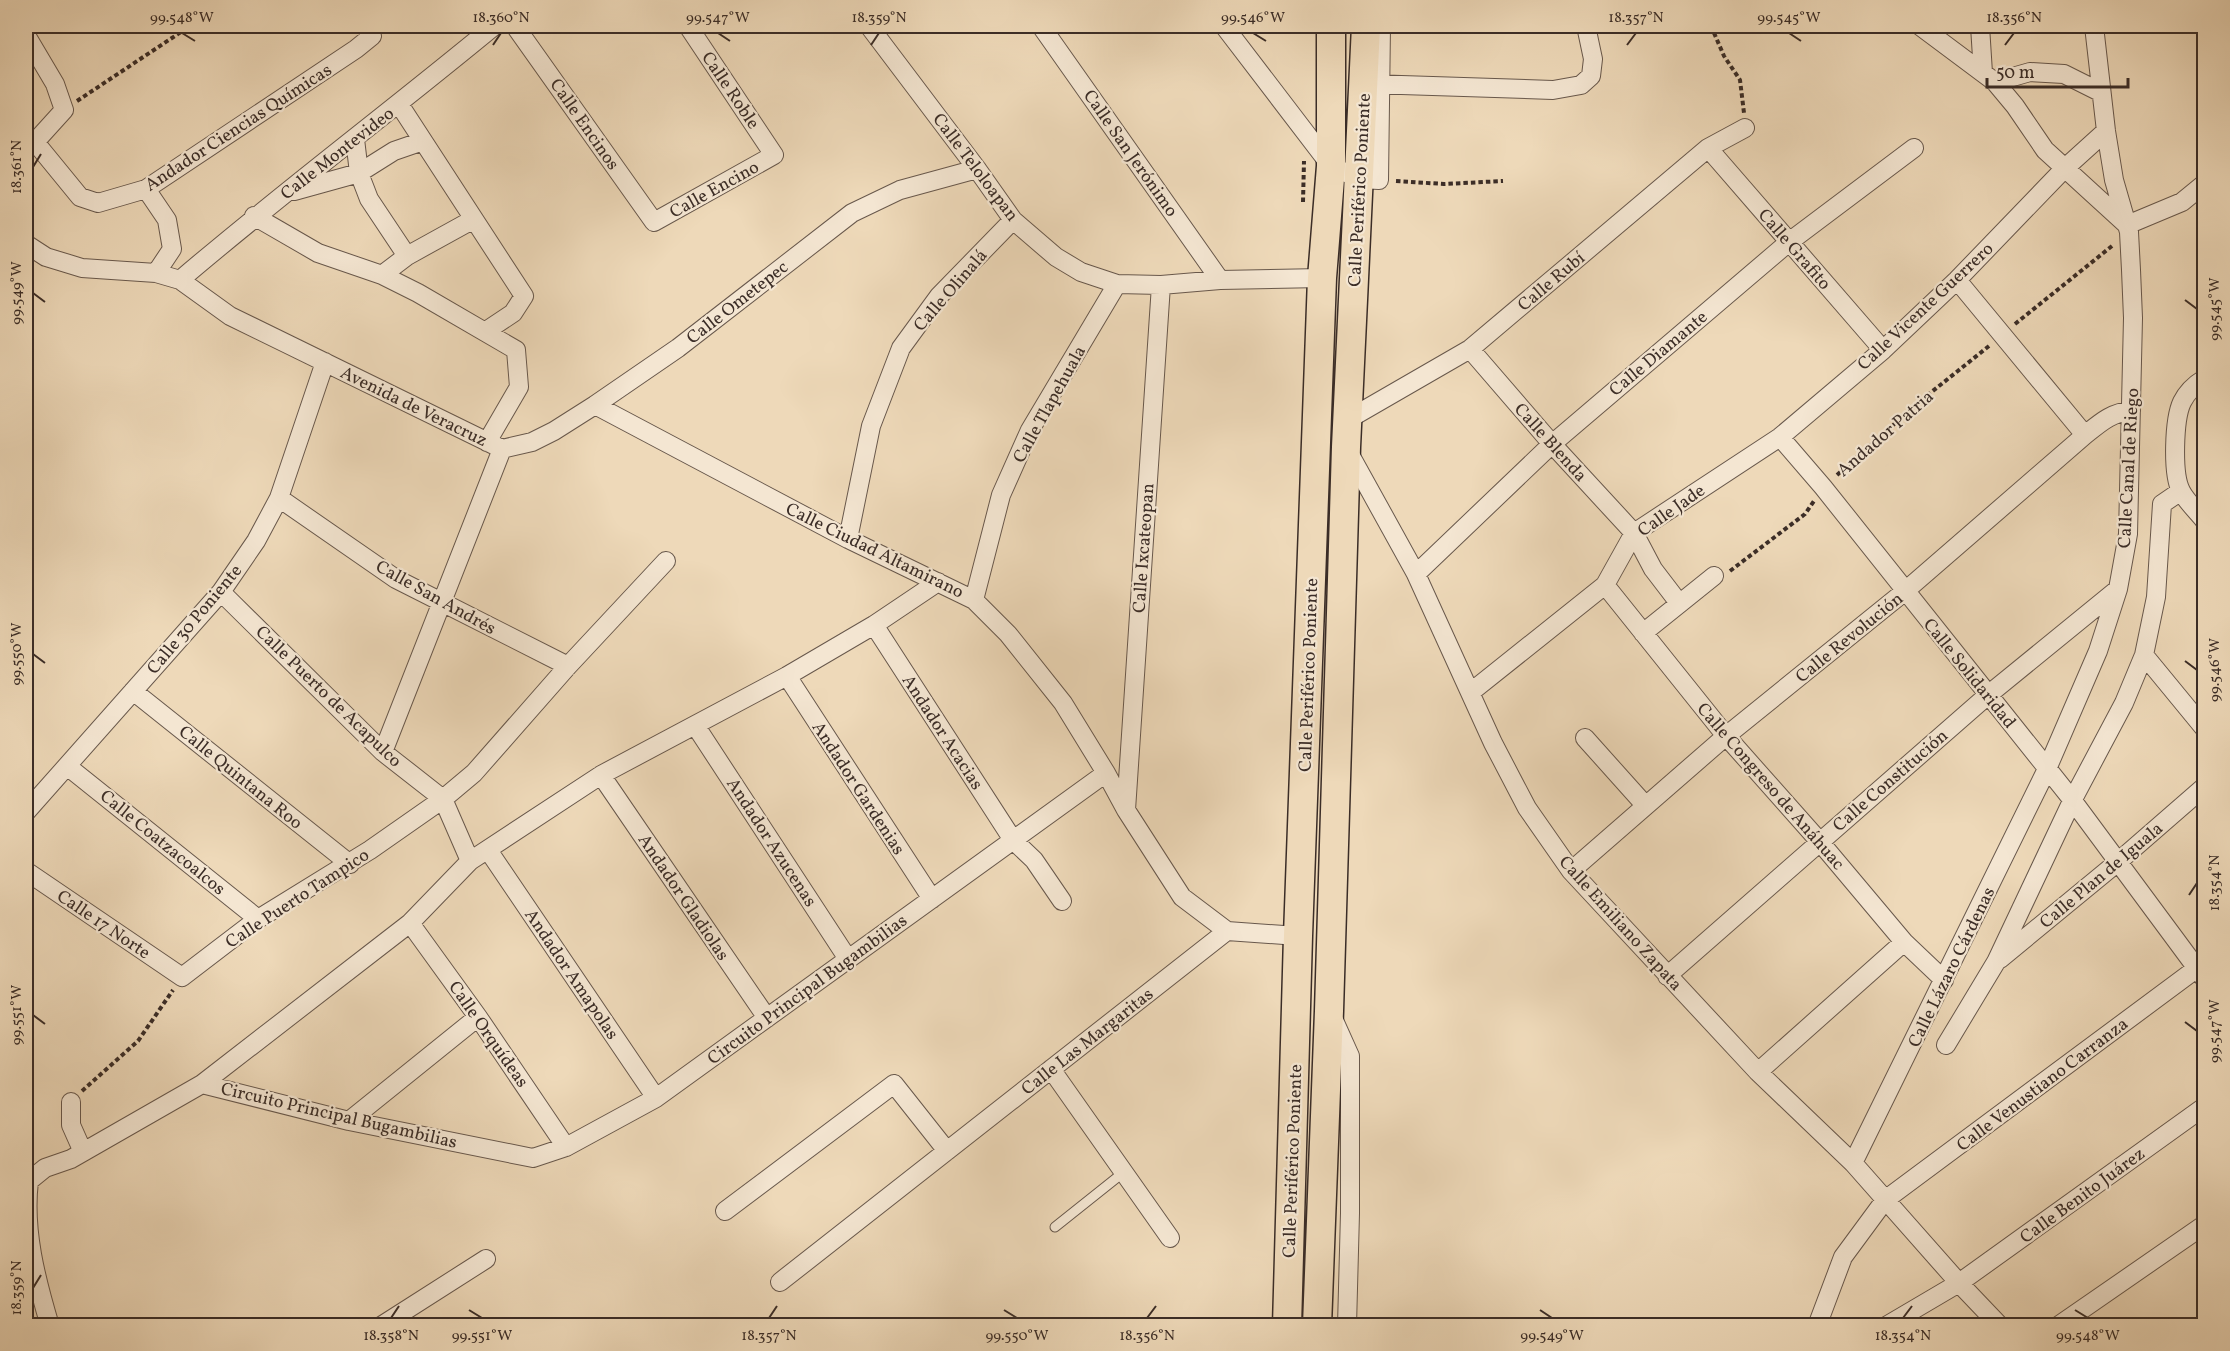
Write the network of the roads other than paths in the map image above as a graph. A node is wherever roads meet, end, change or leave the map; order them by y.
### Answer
1 (494, 26) edge
2 (515, 26) edge
3 (688, 26) edge
4 (869, 26) edge
5 (1041, 26) edge
6 (1224, 26) edge
7 (1331, 26) edge
8 (1366, 26) edge
9 (1381, 26) edge
10 (1586, 26) edge
11 (1920, 26) edge
12 (1980, 26) edge
13 (2094, 26) edge
14 (368, 31) edge
15 (26, 36) edge
16 (1989, 78) junction
17 (1372, 84) junction
18 (2100, 92) junction
19 (399, 104) junction
20 (1745, 128) road end
21 (2106, 131) junction
22 (355, 139) junction
23 (423, 141) junction
24 (1708, 148) junction
25 (1914, 148) dead end
26 (774, 155) joint
27 (1331, 166) junction
28 (977, 169) junction
29 (2064, 169) junction
30 (359, 173) junction
31 (1370, 180) junction
32 (2205, 184) edge
33 (146, 189) junction
34 (286, 194) junction
35 (254, 216) junction
36 (474, 219) junction
37 (1013, 220) junction
38 (654, 222) joint
39 (2128, 229) junction
40 (1789, 242) junction
41 (26, 244) edge
42 (406, 256) junction
43 (156, 273) junction
44 (382, 275) junction
45 (1322, 278) junction
46 (180, 280) junction
47 (1220, 280) junction
48 (1957, 280) junction
49 (1118, 284) junction
50 (1161, 285) junction
51 (486, 331) junction
52 (1470, 349) junction
53 (1882, 350) junction
54 (325, 363) junction
55 (2205, 379) edge
56 (595, 405) junction
57 (2131, 411) junction
58 (1346, 434) junction
59 (2085, 435) junction
60 (1780, 437) junction
61 (1552, 444) junction
62 (495, 445) junction
63 (2181, 491) junction
64 (279, 498) junction
65 (2205, 520) edge
66 (1634, 533) junction
67 (848, 539) junction
68 (666, 561) dead end
69 (1416, 574) junction
70 (1714, 576) road end
71 (938, 582) junction
72 (1605, 585) junction
73 (2118, 589) junction
74 (221, 592) junction
75 (1904, 592) junction
76 (974, 600) junction
77 (441, 603) junction
78 (1679, 603) junction
79 (874, 624) junction
80 (1642, 633) junction
81 (2144, 655) junction
82 (568, 666) junction
83 (787, 676) junction
84 (133, 691) junction
85 (1471, 692) junction
86 (1988, 695) junction
87 (695, 724) junction
88 (2205, 728) edge
89 (1726, 736) junction
90 (1585, 738) dead end
91 (383, 752) junction
92 (67, 766) junction
93 (2047, 769) junction
94 (1106, 773) junction
95 (601, 775) junction
96 (2205, 787) edge
97 (443, 799) junction
98 (2072, 801) junction
99 (1645, 805) junction
100 (1126, 810) junction
101 (26, 812) edge
102 (1013, 840) junction
103 (1820, 842) junction
104 (488, 850) junction
105 (470, 861) junction
106 (2119, 861) junction
107 (350, 864) junction
108 (1571, 871) junction
109 (26, 872) edge
110 (932, 899) junction
111 (1062, 901) dead end
112 (258, 919) junction
113 (410, 923) junction
114 (1227, 931) junction
115 (1298, 936) junction
116 (1904, 942) junction
117 (848, 959) junction
118 (1996, 962) junction
119 (2202, 970) edge
120 (1667, 976) junction
121 (182, 977) joint
122 (1944, 980) junction
123 (1329, 1011) junction
124 (478, 1017) junction
125 (767, 1018) junction
126 (1946, 1045) dead end
127 (1051, 1069) junction
128 (1758, 1072) junction
129 (202, 1084) junction
130 (656, 1098) junction
131 (70, 1102) road end
132 (2205, 1107) edge
133 (349, 1120) junction
134 (566, 1148) junction
135 (947, 1151) junction
136 (83, 1152) junction
137 (1853, 1163) junction
138 (1124, 1172) junction
139 (1885, 1200) junction
140 (725, 1211) dead end
141 (2205, 1225) edge
142 (1055, 1227) dead end
143 (1170, 1238) dead end
144 (486, 1259) dead end
145 (30, 1271) edge
146 (780, 1282) dead end
147 (1959, 1283) junction
148 (50, 1326) edge
149 (381, 1326) edge
150 (1287, 1326) edge
151 (1317, 1326) edge
152 (1347, 1326) edge
153 (1818, 1326) edge
154 (1886, 1326) edge
155 (2000, 1326) edge
156 (2058, 1326) edge

1 - 19 street, Calle Montevideo
2 - 38 street, Calle Encinos
3 - 26 street, Calle Roble
4 - 28 street, Calle Teloloapan
5 - 47 street, Calle San Jerónimo
6 - 27 street
7 - 27 main road, Calle Periférico Poniente
8 - 17 main road, Calle Periférico Poniente
9 - 17 street
10 - 17 street
11 - 16 street
12 - 16 street
13 - 18 street, Calle Canal de Riego
14 - 33 street, Andador Ciencias Químicas
15 - 33 street, Andador Ciencias Químicas
16 - 18 street
16 - 29 street
17 - 31 main road, Calle Periférico Poniente
18 - 21 street, Calle Canal de Riego
19 - 22 street, Calle Montevideo
19 - 23 street
20 - 24 street, Calle Rubí
21 - 29 street, Calle Vicente Guerrero
21 - 39 street, Calle Canal de Riego
22 - 30 street
22 - 34 street, Calle Montevideo
23 - 30 street
23 - 36 street
24 - 40 street, Calle Grafito
24 - 52 street, Calle Rubí
25 - 40 street, Calle Diamante
26 - 38 street, Calle Encino
27 - 31 street
27 - 45 main road, Calle Periférico Poniente
28 - 37 street, Calle Teloloapan
28 - 56 street, Calle Ometepec
29 - 39 street
29 - 48 street, Calle Vicente Guerrero
30 - 34 street
30 - 42 street
31 - 58 main road, Calle Periférico Poniente
32 - 39 street
33 - 43 street
34 - 35 street, Calle Montevideo
35 - 44 street
35 - 46 street, Calle Montevideo
36 - 42 street
36 - 51 street
37 - 49 street, Calle Teloloapan
37 - 67 street, Calle Olinalá
39 - 57 street, Calle Canal de Riego
40 - 53 street, Calle Grafito
40 - 61 street, Calle Diamante
41 - 43 street, Avenida de Veracruz
42 - 44 street
43 - 46 street, Avenida de Veracruz
44 - 51 street
45 - 47 street, Calle Teloloapan
45 - 115 main road, Calle Periférico Poniente
46 - 54 street, Avenida de Veracruz
47 - 50 street, Calle Teloloapan
48 - 53 street, Calle Vicente Guerrero
48 - 59 street
49 - 50 street, Calle Teloloapan
49 - 76 street, Calle Tlapehuala
50 - 100 street, Calle Ixcateopan
51 - 62 street
52 - 58 street, Calle Rubí
52 - 61 street, Calle Blenda
53 - 60 street, Calle Vicente Guerrero
54 - 62 street, Avenida de Veracruz
54 - 64 street, Calle 30 Poniente
55 - 63 street
56 - 62 street, Calle Ometepec
56 - 67 street, Calle Ciudad Altamirano
57 - 59 street, Calle Revolución
57 - 73 street, Calle Canal de Riego
58 - 69 street, Calle Emiliano Zapata
58 - 123 main road, Calle Periférico Poniente
59 - 75 street, Calle Revolución
60 - 66 street, Calle Jade
60 - 75 street, Calle Solidaridad
61 - 66 street, Calle Blenda
61 - 69 street, Calle Diamante
62 - 77 street
63 - 65 street
63 - 81 street
64 - 74 street, Calle 30 Poniente
64 - 77 street, Calle San Andrés
66 - 72 street, Calle Jade
66 - 78 street, Calle Blenda
67 - 71 street, Calle Ciudad Altamirano
68 - 82 street, Calle Puerto Tampico
69 - 85 street, Calle Emiliano Zapata
70 - 78 street
71 - 76 street, Calle Ciudad Altamirano
71 - 79 street, Circuito Principal Bugambilias
72 - 80 street, Calle Congreso de Anáhuac
72 - 85 street, Calle Jade
73 - 86 street, Calle Constitución
73 - 93 street, Calle Canal de Riego
74 - 84 street, Calle 30 Poniente
74 - 91 street, Calle Puerto de Acapulco
75 - 86 street, Calle Solidaridad
75 - 89 street, Calle Revolución
76 - 94 street, Calle Ciudad Altamirano
77 - 82 street, Calle San Andrés
77 - 91 street
78 - 80 street
79 - 83 street, Circuito Principal Bugambilias
79 - 102 street, Andador Acacias
80 - 89 street, Calle Congreso de Anáhuac
81 - 88 street
81 - 98 street
82 - 97 street, Calle Puerto Tampico
83 - 87 street, Circuito Principal Bugambilias
83 - 110 street, Andador Gardenias
84 - 92 street, Calle 30 Poniente
84 - 107 street, Calle Quintana Roo
85 - 108 street, Calle Emiliano Zapata
86 - 93 street, Calle Solidaridad
86 - 103 street, Calle Constitución
87 - 95 street, Circuito Principal Bugambilias
87 - 117 street, Andador Azucenas
89 - 99 street, Calle Revolución
89 - 103 street, Calle Congreso de Anáhuac
90 - 99 street
91 - 97 street, Calle Puerto de Acapulco
92 - 101 street, Calle 30 Poniente
92 - 112 street, Calle Coatzacoalcos
93 - 98 street, Calle Solidaridad
93 - 122 street, Calle Lázaro Cárdenas
94 - 100 street, Calle Ciudad Altamirano
94 - 102 street, Circuito Principal Bugambilias
95 - 104 street, Circuito Principal Bugambilias
95 - 125 street, Andador Gladiolas
96 - 106 street, Calle Plan de Iguala
97 - 105 street, Calle Puerto de Acapulco
97 - 107 street, Calle Puerto Tampico
98 - 106 street, Calle Solidaridad
98 - 118 street
99 - 108 street, Calle Revolución
100 - 114 street, Calle Ciudad Altamirano
102 - 110 street, Circuito Principal Bugambilias
102 - 111 street, Andador Acacias
103 - 116 street, Calle Congreso de Anáhuac
103 - 120 street, Calle Constitución
104 - 105 street, Circuito Principal Bugambilias
104 - 130 street, Andador Amapolas
105 - 113 street, Circuito Principal Bugambilias
106 - 118 street, Calle Plan de Iguala
106 - 119 street, Calle Solidaridad
107 - 112 street, Calle Puerto Tampico
108 - 120 street, Calle Emiliano Zapata
109 - 121 street, Calle 17 Norte
110 - 117 street, Circuito Principal Bugambilias
112 - 121 street, Calle Puerto Tampico
113 - 124 street, Calle Orquídeas
113 - 129 street, Circuito Principal Bugambilias
114 - 115 street
114 - 127 street, Calle Las Margaritas
115 - 150 main road, Calle Periférico Poniente
116 - 122 street, Calle Congreso de Anáhuac
116 - 128 street
117 - 125 street, Circuito Principal Bugambilias
118 - 126 street
119 - 139 street, Calle Venustiano Carranza
120 - 128 street, Calle Emiliano Zapata
122 - 137 street, Calle Lázaro Cárdenas
123 - 151 main road, Calle Periférico Poniente
123 - 152 street
124 - 133 street
124 - 134 street, Calle Orquídeas
125 - 130 street, Circuito Principal Bugambilias
127 - 135 street, Calle Las Margaritas
127 - 138 street
128 - 137 street, Calle Emiliano Zapata
129 - 133 street, Circuito Principal Bugambilias
129 - 136 street
130 - 134 street, Circuito Principal Bugambilias
131 - 136 street
132 - 147 street, Calle Benito Juárez
133 - 134 street, Circuito Principal Bugambilias
135 - 140 street
135 - 146 street, Calle Las Margaritas
136 - 145 street
137 - 139 street, Calle Emiliano Zapata
138 - 142 lane
138 - 143 street
139 - 147 street, Calle Emiliano Zapata
139 - 153 street
141 - 156 street
144 - 149 street
145 - 148 street
147 - 154 street, Calle Benito Juárez
147 - 155 street, Calle Emiliano Zapata

